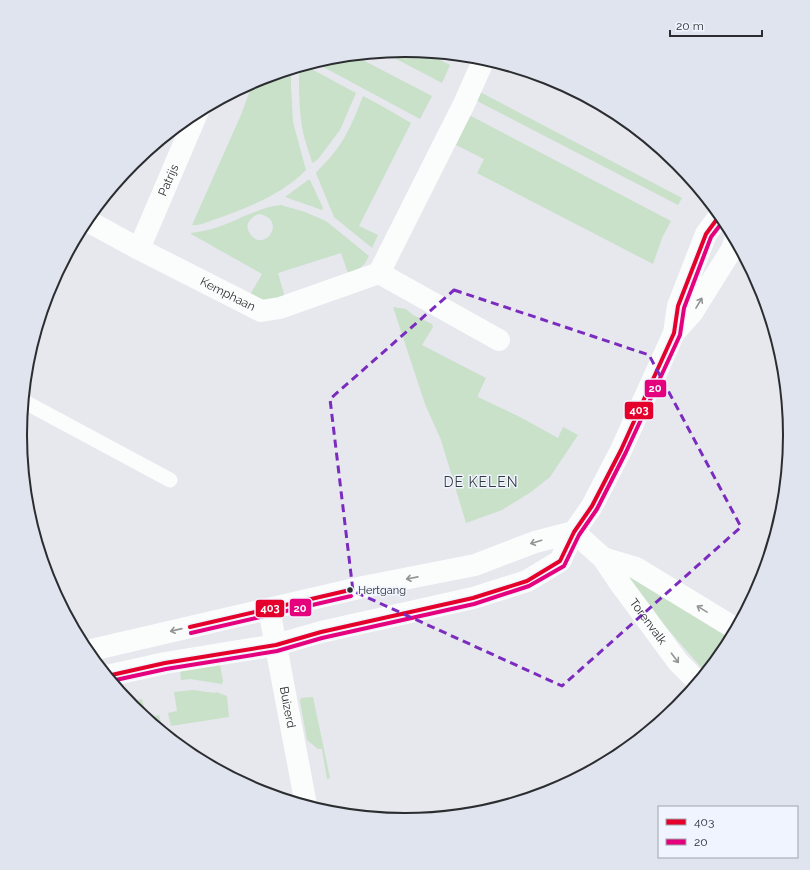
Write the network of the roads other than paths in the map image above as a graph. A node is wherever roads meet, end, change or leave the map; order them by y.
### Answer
1 (482, 65) edge
2 (193, 122) edge
3 (716, 221) edge
4 (92, 223) edge
5 (733, 247) edge
6 (139, 249) junction
7 (379, 273) junction
8 (674, 333) junction
9 (500, 340) dead end
10 (29, 404) edge
11 (170, 480) dead end
12 (574, 532) junction
13 (603, 558) junction
14 (269, 609) junction
15 (731, 626) edge
16 (276, 645) junction
17 (94, 649) edge
18 (113, 675) edge
19 (694, 678) edge
20 (305, 799) edge

1 - 7 street
2 - 6 street, Patrijs
3 - 8 street
4 - 6 street, Kemphaan
8 -> 5 street
6 - 7 street, Kemphaan
7 - 9 street
8 - 12 street
10 - 11 lane
12 - 13 street, Torenvalk
12 -> 14 street
12 - 16 street
15 -> 13 street, Torenvalk
13 -> 19 street, Torenvalk
14 - 16 street, Buizerd
14 -> 17 street
16 - 18 street
16 - 20 street, Buizerd

